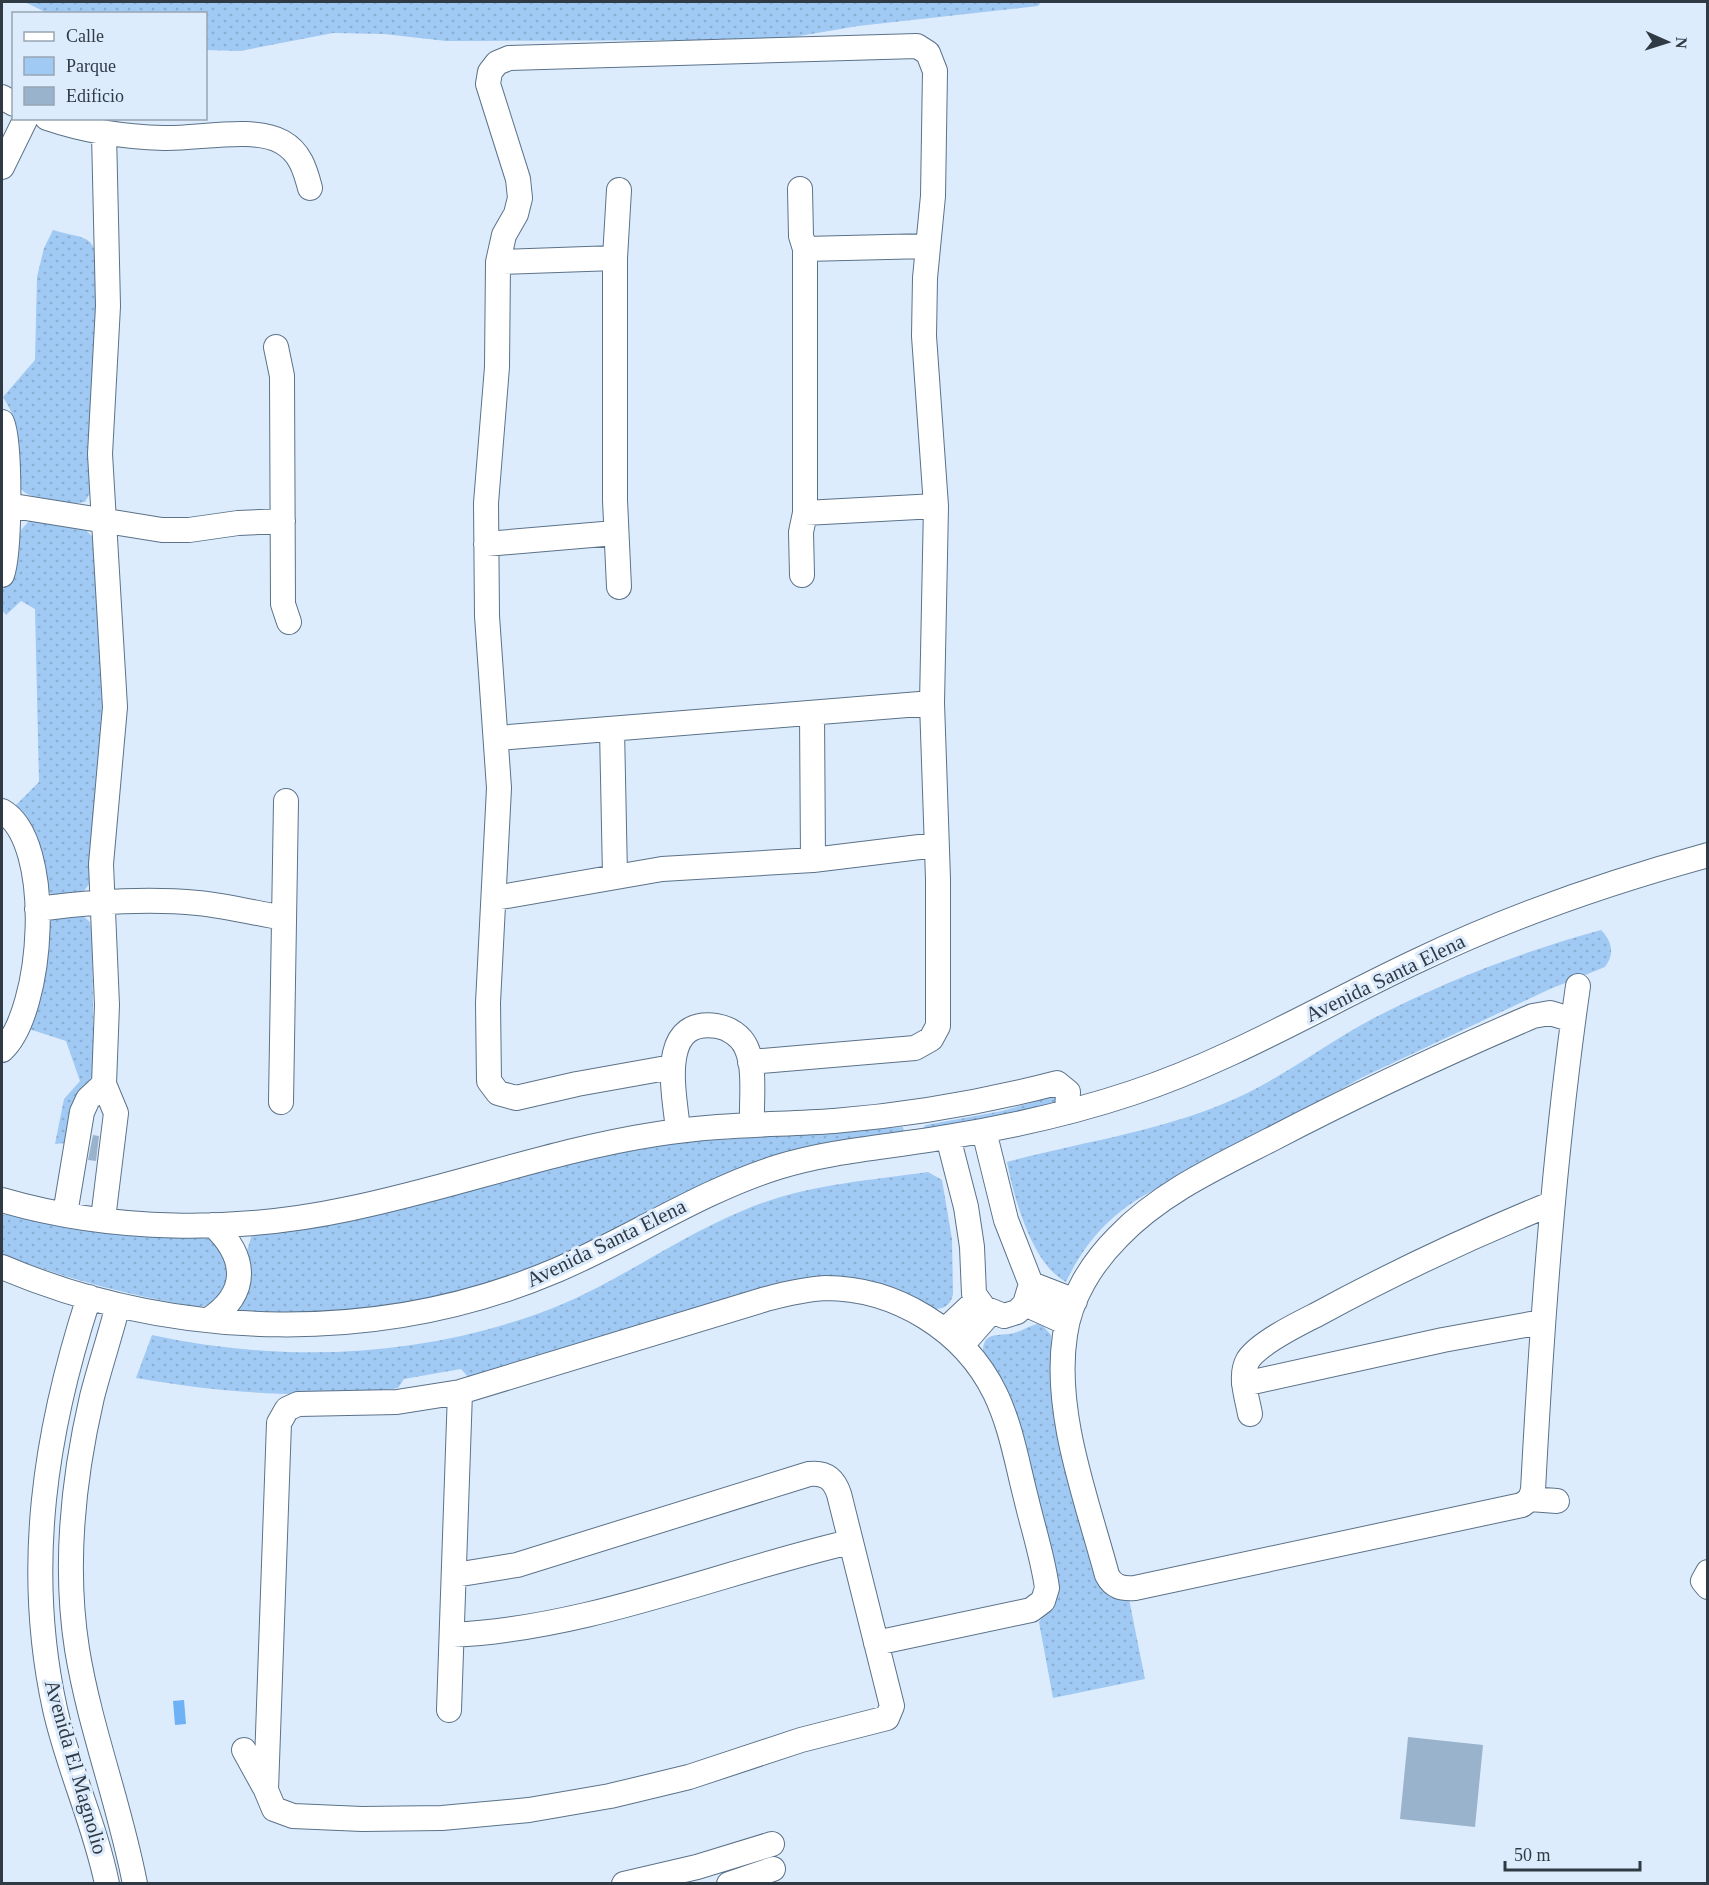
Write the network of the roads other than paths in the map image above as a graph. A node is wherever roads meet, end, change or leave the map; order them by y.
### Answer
1 (25, 120) edge
2 (55, 120) edge
3 (104, 133) junction
4 (2, 167) edge
5 (310, 188) dead end
6 (800, 189) dead end
7 (619, 190) dead end
8 (928, 246) junction
9 (805, 249) junction
10 (615, 258) junction
11 (498, 262) junction
12 (276, 347) dead end
13 (2, 422) edge
14 (7, 505) junction
15 (936, 506) junction
16 (805, 513) junction
17 (103, 519) junction
18 (283, 521) junction
19 (615, 533) junction
20 (486, 544) junction
21 (802, 574) dead end
22 (2, 575) edge
23 (620, 587) dead end
24 (289, 622) dead end
25 (932, 703) junction
26 (812, 713) junction
27 (612, 729) junction
28 (497, 738) junction
29 (286, 801) dead end
30 (2, 811) edge
31 (936, 845) junction
32 (1707, 855) edge
33 (813, 860) junction
34 (615, 876) junction
35 (495, 898) junction
36 (102, 903) junction
37 (37, 909) junction
38 (284, 918) junction
39 (1578, 986) dead end
40 (1573, 1020) junction
41 (2, 1050) edge
42 (750, 1062) junction
43 (672, 1067) junction
44 (104, 1084) junction
45 (281, 1102) dead end
46 (1067, 1112) junction
47 (752, 1125) junction
48 (678, 1130) junction
49 (984, 1131) junction
50 (948, 1137) junction
51 (4, 1203) edge
52 (1553, 1203) junction
53 (65, 1214) junction
54 (103, 1219) junction
55 (213, 1225) junction
56 (2, 1267) edge
57 (1028, 1294) junction
58 (89, 1297) junction
59 (118, 1305) junction
60 (983, 1306) junction
61 (1071, 1312) junction
62 (208, 1320) junction
63 (1542, 1322) junction
64 (953, 1338) junction
65 (1244, 1384) junction
66 (460, 1392) junction
67 (1250, 1414) dead end
68 (1530, 1499) junction
69 (1557, 1501) dead end
70 (849, 1542) junction
71 (1707, 1572) edge
72 (455, 1575) junction
73 (1707, 1587) edge
74 (453, 1635) junction
75 (876, 1643) junction
76 (449, 1710) dead end
77 (94, 1725) junction
78 (61, 1732) junction
79 (244, 1750) dead end
80 (101, 1752) junction
81 (71, 1761) junction
82 (266, 1790) junction
83 (772, 1844) dead end
84 (773, 1869) dead end
85 (701, 1876) edge
86 (107, 1884) edge
87 (135, 1884) edge
88 (624, 1884) edge
89 (729, 1884) edge

1 - 4 street
2 - 3 street
3 - 5 street
3 - 17 street
6 - 9 street
7 - 10 street
8 - 9 street
8 - 11 street
8 - 15 street
9 - 16 street
10 - 11 street
10 - 19 street
11 - 20 street
12 - 18 street
13 - 14 street
14 - 17 street
14 - 22 street
15 - 16 street
15 - 25 street
16 - 21 street
17 - 18 street
17 - 36 street
18 - 24 street
19 - 20 street
19 - 23 street
20 - 28 street
25 - 26 street
25 - 31 street
26 - 27 street
26 - 33 street
27 - 28 street
27 - 34 street
28 - 35 street
29 - 38 street
30 - 37 street
31 - 33 street
31 - 42 street
32 - 46 street, Avenida Santa Elena
33 - 34 street
34 - 35 street
35 - 43 street
36 - 37 street
36 - 38 street
36 - 44 street
37 - 41 street
38 - 45 street
39 - 40 street
40 - 52 street
40 - 61 street
42 - 43 street
42 - 47 street
43 - 48 street
44 - 53 street
44 - 54 street
46 - 47 street
46 - 49 street, Avenida Santa Elena
47 - 48 street
48 - 55 street
49 - 50 street, Avenida Santa Elena
49 - 57 street
50 - 60 street
50 - 62 street, Avenida Santa Elena
51 - 53 street
52 - 63 street
52 - 65 street
53 - 54 street
54 - 55 street
55 - 62 street
56 - 58 street, Avenida Santa Elena
57 - 60 street
57 - 61 street
58 - 59 street, Avenida Santa Elena
58 - 78 street, Avenida El Magnolio
59 - 62 street, Avenida Santa Elena
59 - 77 street, Avenida El Magnolio
60 - 64 street
61 - 68 street
63 - 65 street
63 - 68 street
64 - 66 street
64 - 75 street
65 - 67 street
66 - 72 street
66 - 82 street
68 - 69 street
70 - 72 street
70 - 74 street
70 - 75 street
71 - 73 street
72 - 74 street
74 - 76 street
75 - 82 street
77 - 78 street
77 - 80 street, Avenida El Magnolio
78 - 81 street, Avenida El Magnolio
79 - 82 street
80 - 81 street
80 - 87 street, Avenida El Magnolio
81 - 86 street, Avenida El Magnolio
83 - 85 street
84 - 89 street
85 - 88 street

